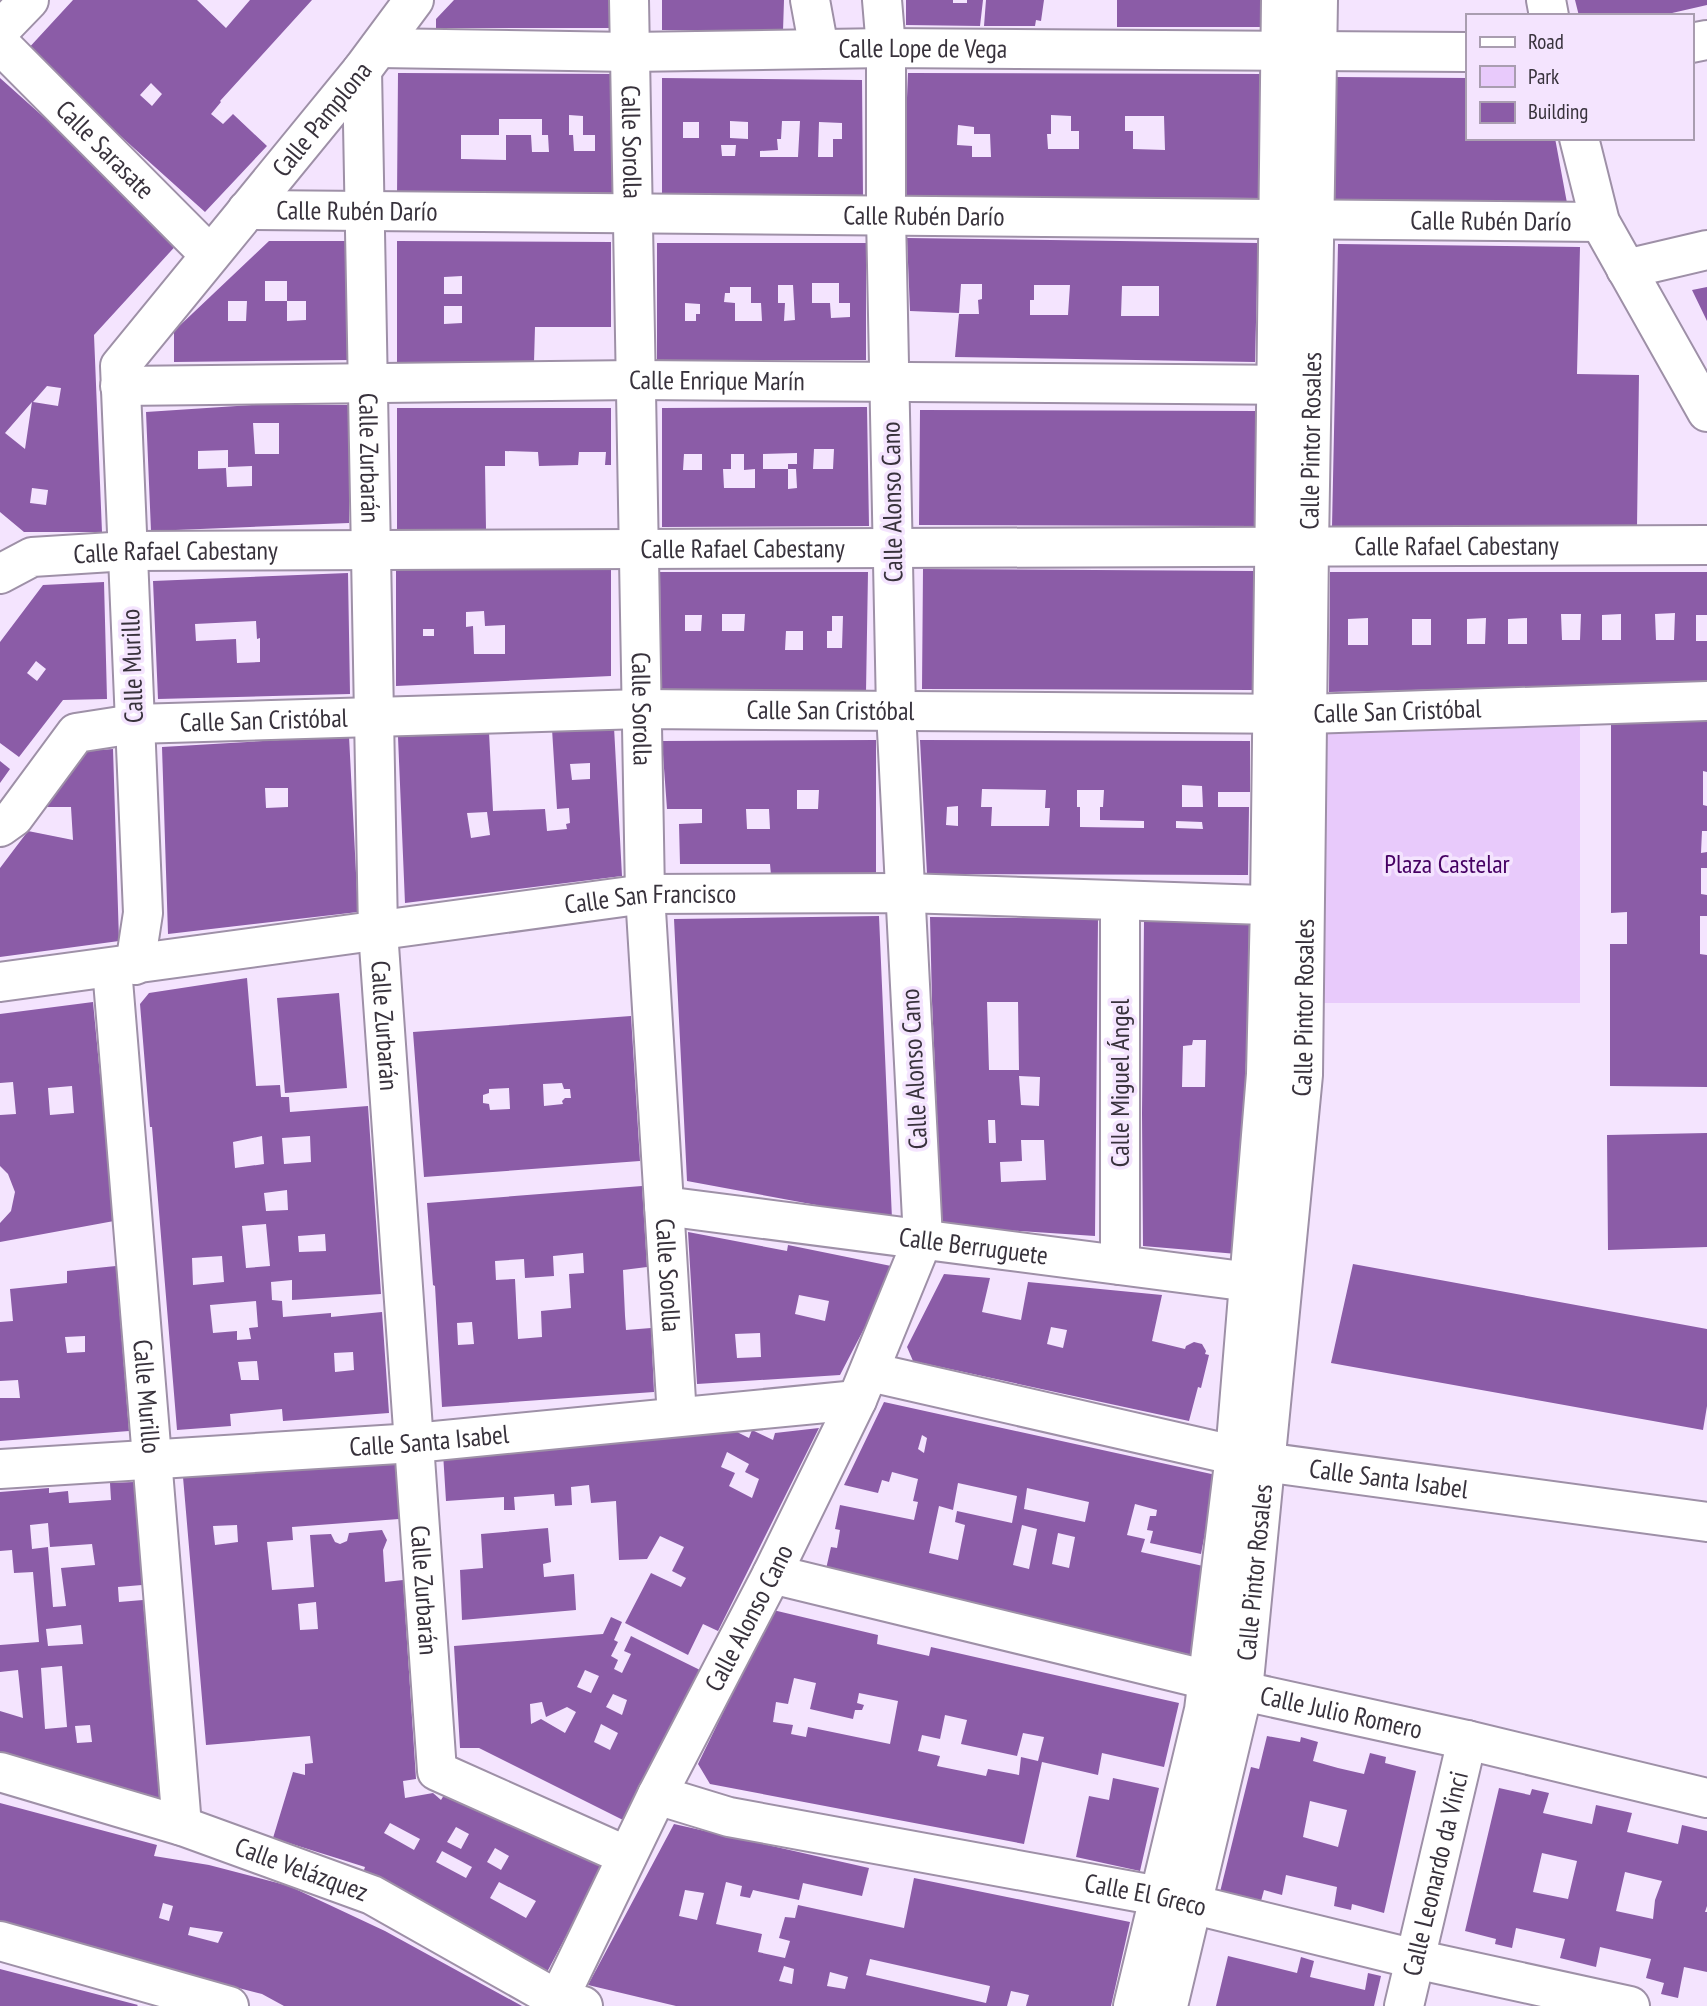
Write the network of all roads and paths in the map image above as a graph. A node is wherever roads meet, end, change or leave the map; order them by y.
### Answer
1 (29, 0) edge
2 (414, 0) edge
3 (629, 0) edge
4 (810, 0) edge
5 (881, 0) edge
6 (1281, 0) edge
7 (1318, 0) edge
8 (0, 30) edge
9 (0, 44) edge
10 (819, 48) junction
11 (886, 48) junction
12 (1299, 50) junction
13 (630, 51) junction
14 (1466, 52) edge
15 (370, 59) junction
16 (1580, 140) edge
17 (247, 211) junction
18 (365, 212) junction
19 (633, 214) junction
20 (886, 216) junction
21 (1296, 219) junction
22 (1600, 222) junction
23 (1707, 250) edge
24 (210, 255) junction
25 (1626, 270) junction
26 (120, 376) junction
27 (636, 380) junction
28 (889, 382) junction
29 (368, 383) junction
30 (1294, 385) junction
31 (1707, 412) edge
32 (1707, 545) edge
33 (1292, 547) junction
34 (893, 549) junction
35 (639, 550) junction
36 (128, 551) junction
37 (371, 551) junction
38 (16, 566) edge
39 (1707, 701) edge
40 (642, 709) junction
41 (896, 710) junction
42 (1290, 714) junction
43 (374, 717) junction
44 (134, 724) junction
45 (0, 827) edge
46 (905, 893) junction
47 (645, 894) junction
48 (1120, 901) junction
49 (1288, 906) junction
50 (378, 932) junction
51 (124, 967) junction
52 (0, 982) edge
53 (664, 1206) junction
54 (923, 1239) junction
55 (1120, 1265) junction
56 (1266, 1284) junction
57 (864, 1386) junction
58 (677, 1417) junction
59 (414, 1443) junction
60 (152, 1459) junction
61 (1250, 1459) junction
62 (0, 1469) edge
63 (1707, 1522) edge
64 (772, 1574) junction
65 (1225, 1686) junction
66 (1467, 1740) junction
67 (0, 1772) edge
68 (657, 1794) junction
69 (1707, 1798) edge
70 (182, 1826) junction
71 (627, 1856) junction
72 (1177, 1900) junction
73 (0, 1941) edge
74 (1415, 1959) junction
75 (566, 2004) edge
76 (221, 2005) edge
77 (1133, 2006) edge
78 (1168, 2006) edge
79 (1404, 2006) edge
80 (1630, 2006) edge

1 - 8 street
2 - 15 street, Calle Pamplona
3 - 13 street, Calle Sorolla
4 - 10 street
5 - 11 street, Calle Alonso Cano
6 - 12 street, Calle Pintor Rosales
7 - 12 street, Calle Pintor Rosales
9 - 24 street, Calle Sarasate
10 - 11 street, Calle Lope de Vega
10 - 13 street, Calle Lope de Vega
11 - 12 street, Calle Lope de Vega
11 - 20 street, Calle Alonso Cano
12 - 14 street, Calle Lope de Vega
12 - 21 street, Calle Pintor Rosales
13 - 15 street, Calle Lope de Vega
13 - 19 street, Calle Sorolla
15 - 17 street, Calle Pamplona
15 - 18 street, Calle Zurbarán
16 - 22 street
17 - 18 street, Calle Rubén Darío
17 - 24 street, Calle Pamplona
18 - 19 street, Calle Rubén Darío
18 - 29 street, Calle Zurbarán
19 - 20 street, Calle Rubén Darío
19 - 27 street, Calle Sorolla
20 - 21 street, Calle Rubén Darío
20 - 28 street, Calle Alonso Cano
21 - 22 street, Calle Rubén Darío
21 - 30 street, Calle Pintor Rosales
22 - 25 street
23 - 25 street
24 - 26 street, Calle Pamplona
25 - 31 street
26 - 29 street, Calle Enrique Marín
26 - 36 street, Calle Murillo
27 - 28 street, Calle Enrique Marín
27 - 29 street, Calle Enrique Marín
27 - 35 street, Calle Sorolla
28 - 30 street, Calle Enrique Marín
28 - 34 street, Calle Alonso Cano
29 - 37 street, Calle Zurbarán
30 - 33 street, Calle Pintor Rosales
32 - 33 street, Calle Rafael Cabestany
33 - 34 street, Calle Rafael Cabestany
33 - 42 street, Calle Pintor Rosales
34 - 35 street, Calle Rafael Cabestany
34 - 41 street, Calle Alonso Cano
35 - 37 street, Calle Rafael Cabestany
35 - 40 street, Calle Sorolla
36 - 37 street, Calle Rafael Cabestany
36 - 38 street, Calle Rafael Cabestany
36 - 44 street, Calle Murillo
37 - 43 street, Calle Zurbarán
39 - 42 street, Calle San Cristóbal
40 - 41 street, Calle San Cristóbal
40 - 43 street, Calle San Cristóbal
40 - 47 street, Calle Sorolla
41 - 42 street, Calle San Cristóbal
41 - 46 street, Calle Alonso Cano
42 - 49 street, Calle Pintor Rosales
43 - 44 street, Calle San Cristóbal
43 - 50 street, Calle Zurbarán
44 - 45 street, Calle San Cristóbal
44 - 51 street, Calle Murillo
46 - 47 street, Calle San Francisco
46 - 48 street, Calle San Francisco
46 - 54 street, Calle Alonso Cano
47 - 50 street, Calle San Francisco
47 - 53 street, Calle Sorolla
48 - 49 street, Calle San Francisco
48 - 55 street, Calle Miguel Ángel
49 - 56 street, Calle Pintor Rosales
50 - 51 street, Calle San Francisco
50 - 59 street, Calle Zurbarán
51 - 52 street, Calle San Francisco
51 - 60 street, Calle Murillo
53 - 54 street, Calle Berruguete
53 - 58 street, Calle Sorolla
54 - 55 street, Calle Berruguete
54 - 57 street, Calle Alonso Cano
55 - 56 street, Calle Berruguete
56 - 61 street, Calle Pintor Rosales
57 - 58 street, Calle Santa Isabel
57 - 61 street, Calle Santa Isabel
57 - 64 street, Calle Alonso Cano
58 - 59 street, Calle Santa Isabel
59 - 60 street, Calle Santa Isabel
59 - 71 street, Calle Zurbarán
60 - 62 street, Calle Santa Isabel
60 - 70 street, Calle Murillo
61 - 63 street, Calle Santa Isabel
61 - 65 street, Calle Pintor Rosales
64 - 65 street, Calle Julio Romero
64 - 68 street, Calle Alonso Cano
65 - 66 street, Calle Julio Romero
65 - 72 street, Calle Pintor Rosales
66 - 69 street, Calle Julio Romero
66 - 74 street, Calle Leonardo da Vinci
67 - 70 street, Calle Velázquez
68 - 71 street, Calle Alonso Cano
68 - 72 street, Calle El Greco
70 - 75 street, Calle Velázquez
71 - 75 street, Calle Alonso Cano
72 - 74 street, Calle El Greco
72 - 77 street, Calle Pintor Rosales
72 - 78 street, Calle Pintor Rosales
73 - 76 street
74 - 79 street, Calle Leonardo da Vinci
74 - 80 street, Calle El Greco

